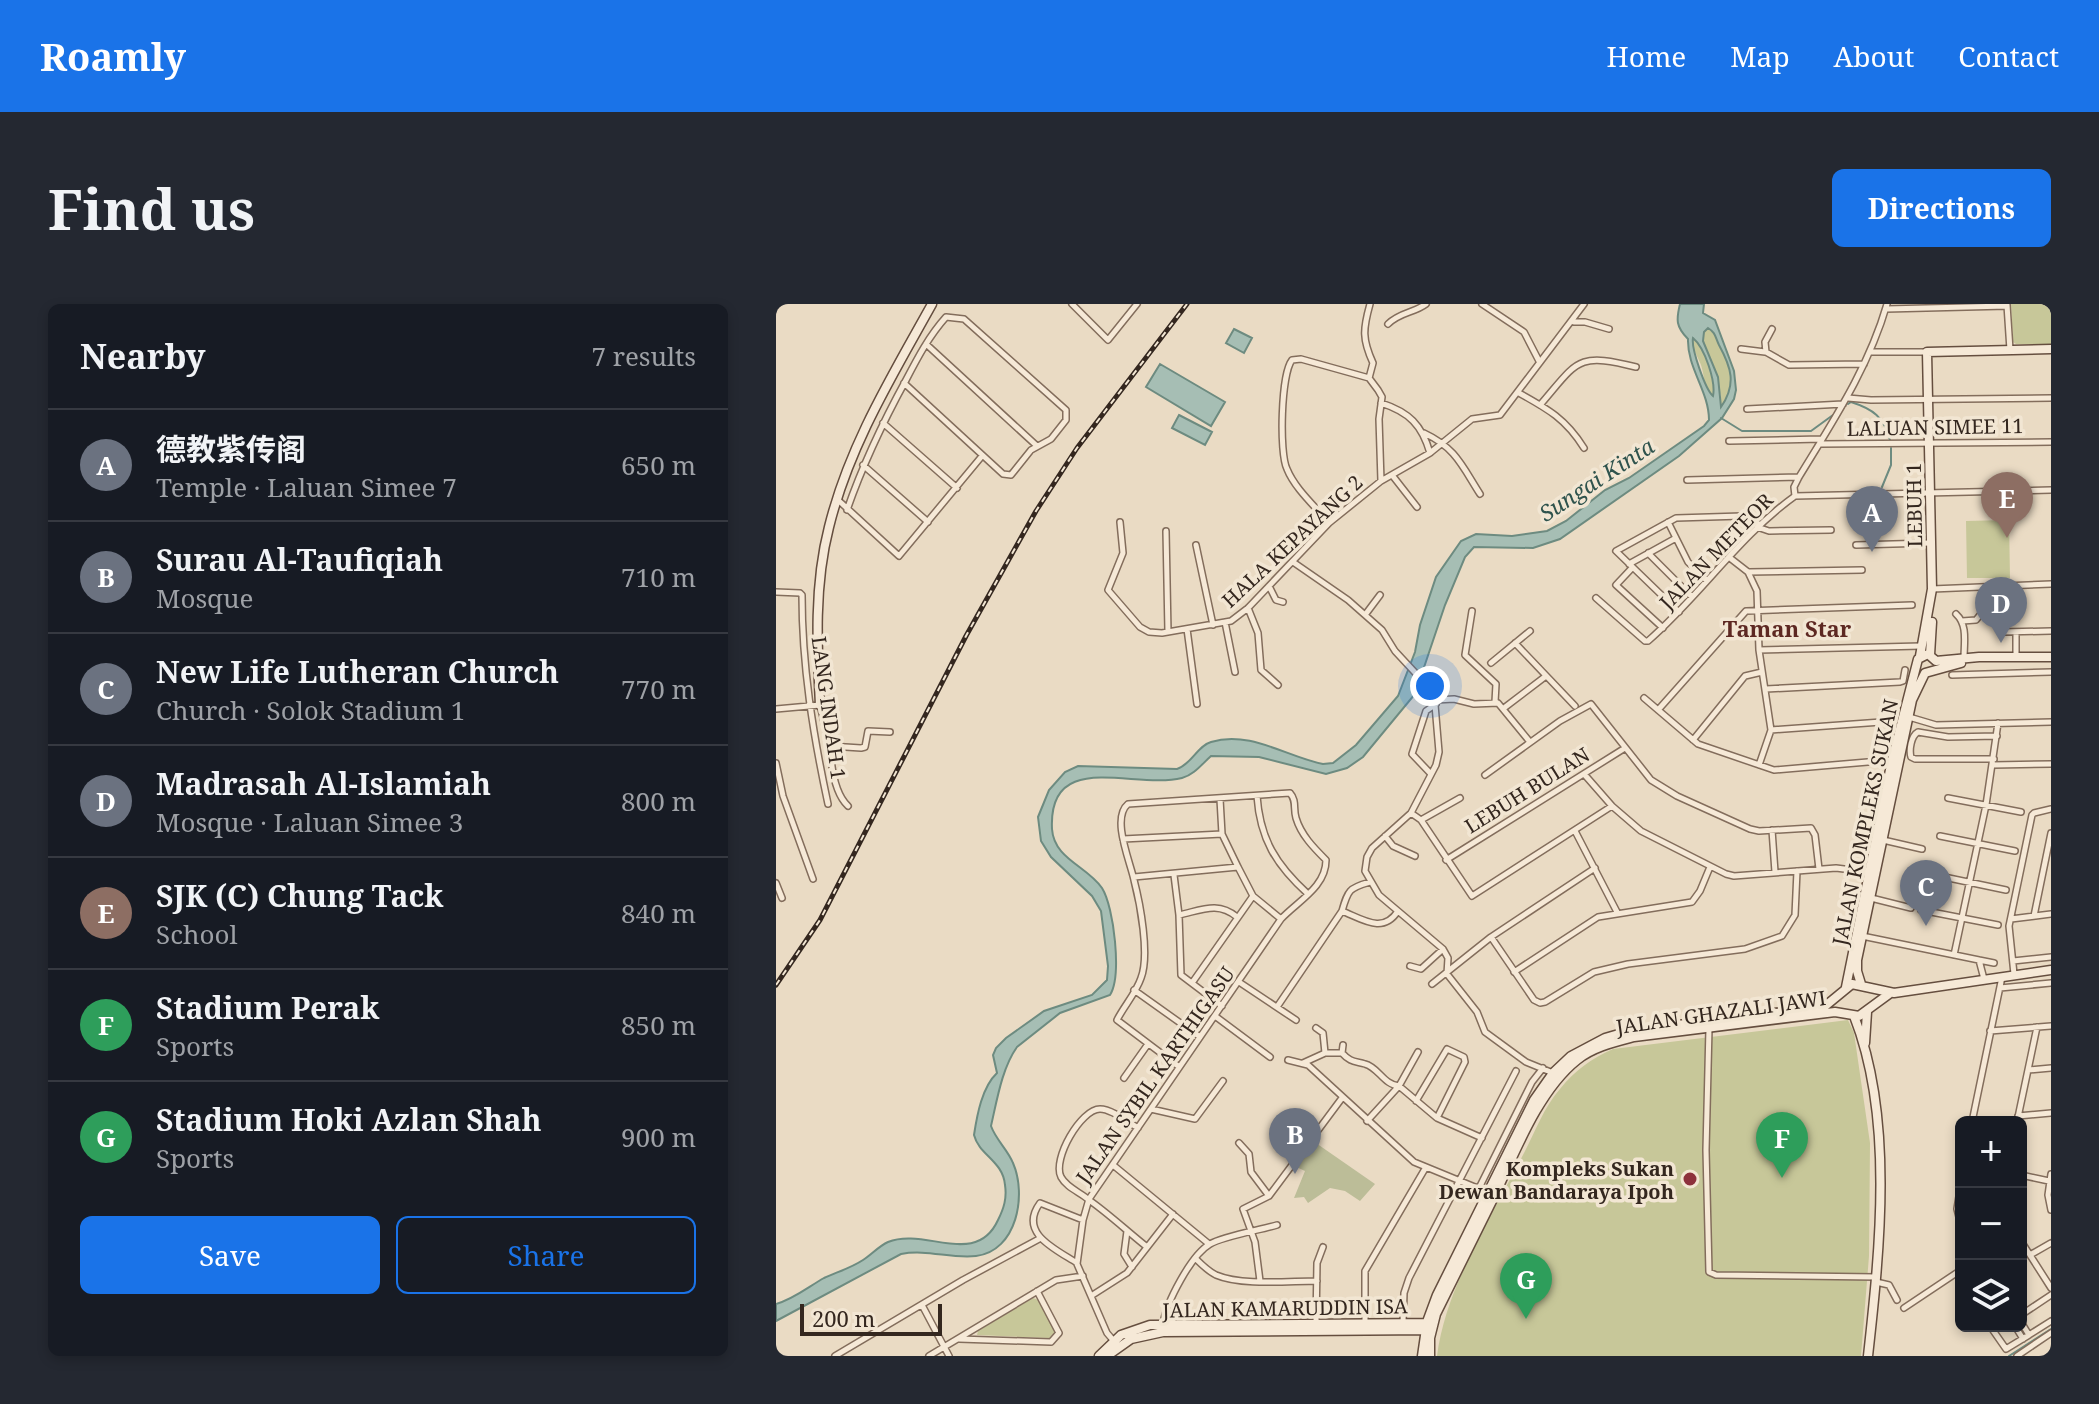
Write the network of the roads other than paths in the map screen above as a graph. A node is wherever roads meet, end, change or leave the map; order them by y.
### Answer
1 (932, 304) edge
2 (1072, 304) edge
3 (1370, 304) edge
4 (1426, 304) edge
5 (1482, 304) edge
6 (1584, 304) edge
7 (1133, 305) edge
8 (2007, 305) edge
9 (1887, 306) edge
10 (1573, 322) junction
11 (1388, 324) dead end
12 (1609, 329) dead end
13 (1772, 329) dead end
14 (926, 344) junction
15 (1741, 349) dead end
16 (2051, 349) edge
17 (2010, 350) junction
18 (1766, 352) junction
19 (1871, 352) junction
20 (1927, 352) junction
21 (1540, 362) junction
22 (1864, 364) junction
23 (1636, 367) dead end
24 (1369, 378) junction
25 (904, 383) junction
26 (1519, 393) junction
27 (2051, 398) edge
28 (1928, 400) junction
29 (1846, 401) junction
30 (1381, 403) junction
31 (1540, 405) junction
32 (1747, 409) dead end
33 (883, 423) junction
34 (1424, 433) junction
35 (1729, 441) dead end
36 (1444, 442) junction
37 (1820, 442) junction
38 (2051, 442) edge
39 (1929, 444) junction
40 (1037, 446) junction
41 (1584, 448) dead end
42 (1430, 453) junction
43 (982, 456) junction
44 (863, 465) junction
45 (1392, 475) junction
46 (1799, 477) junction
47 (1687, 480) dead end
48 (1381, 481) junction
49 (957, 488) junction
50 (2051, 490) edge
51 (1930, 493) junction
52 (1480, 494) dead end
53 (1795, 496) junction
54 (837, 500) junction
55 (1417, 507) dead end
56 (847, 510) junction
57 (928, 522) junction
58 (1120, 522) dead end
59 (1668, 522) junction
60 (1329, 523) junction
61 (1758, 525) junction
62 (1831, 530) dead end
63 (1166, 531) dead end
64 (1676, 538) junction
65 (1931, 543) junction
66 (1196, 545) dead end
67 (1856, 545) dead end
68 (1648, 553) junction
69 (1730, 558) junction
70 (1293, 562) junction
71 (1630, 566) junction
72 (1862, 570) dead end
73 (1748, 572) junction
74 (1707, 581) junction
75 (2051, 584) edge
76 (1269, 586) junction
77 (1932, 589) junction
78 (776, 592) edge
79 (1380, 595) dead end
80 (1692, 597) junction
81 (1596, 598) dead end
82 (1283, 602) dead end
83 (1912, 605) dead end
84 (1248, 608) junction
85 (1757, 610) junction
86 (1472, 611) dead end
87 (1679, 612) junction
88 (1956, 614) dead end
89 (1365, 615) junction
90 (1980, 615) dead end
91 (1962, 621) junction
92 (1225, 622) junction
93 (1213, 625) junction
94 (1663, 628) junction
95 (1187, 629) junction
96 (1530, 631) dead end
97 (2051, 631) edge
98 (1168, 632) junction
99 (2001, 632) dead end
100 (2016, 632) junction
101 (1515, 643) junction
102 (1922, 646) junction
103 (1759, 650) junction
104 (2016, 657) junction
105 (1964, 658) junction
106 (2051, 659) edge
107 (1491, 663) dead end
108 (1927, 663) junction
109 (1905, 670) dead end
110 (1235, 672) dead end
111 (1762, 672) junction
112 (2051, 672) edge
113 (1952, 675) dead end
114 (1546, 676) junction
115 (1278, 685) dead end
116 (1766, 689) junction
117 (1644, 698) dead end
118 (1436, 702) junction
119 (1495, 702) junction
120 (1197, 704) dead end
121 (820, 705) junction
122 (809, 706) junction
123 (1575, 706) dead end
124 (1504, 708) junction
125 (776, 709) edge
126 (1658, 710) junction
127 (1908, 716) junction
128 (1895, 721) dead end
129 (2051, 722) edge
130 (1998, 723) junction
131 (1936, 725) junction
132 (1771, 730) junction
133 (890, 732) dead end
134 (1936, 735) junction
135 (1997, 736) junction
136 (1693, 740) junction
137 (1530, 742) junction
138 (830, 746) junction
139 (1625, 748) junction
140 (1892, 760) junction
141 (1994, 762) junction
142 (776, 763) edge
143 (2051, 764) edge
144 (1759, 765) junction
145 (1431, 774) junction
146 (1584, 774) junction
147 (1485, 775) dead end
148 (1257, 796) junction
149 (1460, 798) dead end
150 (1948, 798) dead end
151 (1220, 799) junction
152 (828, 804) dead end
153 (1986, 805) junction
154 (848, 806) dead end
155 (1612, 806) junction
156 (2051, 809) edge
157 (2021, 812) dead end
158 (1411, 813) junction
159 (1421, 820) junction
160 (1772, 830) junction
161 (1575, 831) junction
162 (2051, 833) edge
163 (1222, 834) junction
164 (1385, 836) junction
165 (1940, 836) dead end
166 (1123, 839) junction
167 (1883, 840) junction
168 (1978, 843) junction
169 (1922, 849) dead end
170 (2015, 851) dead end
171 (2049, 853) edge
172 (1415, 856) dead end
173 (1446, 860) junction
174 (1238, 867) junction
175 (1710, 867) junction
176 (1595, 868) junction
177 (1819, 869) junction
178 (1797, 871) junction
179 (1775, 872) junction
180 (1868, 872) junction
181 (1925, 873) dead end
182 (2051, 873) edge
183 (1174, 875) junction
184 (2042, 875) junction
185 (1134, 877) junction
186 (813, 879) dead end
187 (1370, 882) junction
188 (1970, 882) junction
189 (776, 883) edge
190 (2006, 890) dead end
191 (1308, 894) junction
192 (1253, 896) junction
193 (782, 898) dead end
194 (1870, 898) junction
195 (1911, 908) dead end
196 (1921, 910) dead end
197 (1342, 911) junction
198 (1398, 911) junction
199 (1617, 912) junction
200 (2051, 914) edge
201 (1179, 915) junction
202 (2034, 916) junction
203 (1237, 917) junction
204 (1962, 918) junction
205 (1281, 919) junction
206 (2011, 919) junction
207 (1998, 925) dead end
208 (1862, 936) junction
209 (1491, 937) junction
210 (1443, 949) junction
211 (1954, 955) junction
212 (2051, 957) edge
213 (1979, 960) junction
214 (2013, 961) junction
215 (1994, 963) dead end
216 (1410, 966) dead end
217 (2051, 970) edge
218 (1514, 972) junction
219 (1447, 974) junction
220 (2014, 974) junction
221 (2002, 976) junction
222 (1984, 979) junction
223 (1239, 982) junction
224 (1192, 983) junction
225 (2051, 983) edge
226 (1432, 984) dead end
227 (1864, 986) junction
228 (2000, 988) junction
229 (1844, 989) junction
230 (1134, 990) junction
231 (1894, 993) junction
232 (1222, 1006) junction
233 (1277, 1007) junction
234 (1869, 1010) junction
235 (1850, 1015) junction
236 (1215, 1016) junction
237 (1728, 1018) junction
238 (1296, 1020) dead end
239 (1691, 1023) junction
240 (2051, 1026) edge
241 (2037, 1027) junction
242 (1316, 1028) dead end
243 (1709, 1028) junction
244 (1990, 1031) junction
245 (1200, 1037) junction
246 (1865, 1043) junction
247 (1148, 1044) junction
248 (1343, 1045) dead end
249 (1418, 1052) dead end
250 (1325, 1053) junction
251 (1342, 1053) junction
252 (1270, 1057) dead end
253 (1579, 1058) junction
254 (1288, 1060) dead end
255 (1303, 1063) junction
256 (1178, 1066) junction
257 (1543, 1068) junction
258 (2051, 1068) edge
259 (2028, 1070) junction
260 (1516, 1071) dead end
261 (1553, 1073) junction
262 (1124, 1078) dead end
263 (1223, 1081) dead end
264 (1399, 1086) junction
265 (1342, 1098) junction
266 (1416, 1101) junction
267 (1151, 1109) junction
268 (2051, 1113) edge
269 (1973, 1116) edge
270 (2019, 1116) edge
271 (2027, 1117) edge
272 (1437, 1118) junction
273 (1367, 1121) junction
274 (1138, 1128) junction
275 (1482, 1138) junction
276 (1239, 1143) dead end
277 (1113, 1165) junction
278 (1426, 1167) junction
279 (2027, 1175) edge
280 (2050, 1177) edge
281 (1461, 1179) junction
282 (1502, 1179) junction
283 (1483, 1190) junction
284 (1269, 1196) junction
285 (1089, 1199) junction
286 (2051, 1210) edge
287 (1173, 1214) junction
288 (1485, 1216) junction
289 (1083, 1220) junction
290 (1277, 1225) dead end
291 (1127, 1231) junction
292 (1252, 1232) junction
293 (1474, 1236) junction
294 (1039, 1239) junction
295 (2051, 1243) edge
296 (1209, 1244) junction
297 (1147, 1247) junction
298 (1323, 1247) dead end
299 (1459, 1249) junction
300 (2027, 1250) edge
301 (2030, 1255) junction
302 (1196, 1259) junction
303 (1077, 1264) junction
304 (1132, 1267) junction
305 (1955, 1274) edge
306 (1083, 1276) junction
307 (1876, 1280) junction
308 (1260, 1281) junction
309 (1317, 1281) junction
310 (2051, 1288) edge
311 (1037, 1291) junction
312 (1437, 1295) junction
313 (2051, 1295) edge
314 (1091, 1296) junction
315 (1897, 1300) dead end
316 (922, 1305) junction
317 (1904, 1308) dead end
318 (2027, 1311) edge
319 (2051, 1321) edge
320 (1399, 1322) junction
321 (1365, 1323) junction
322 (1163, 1324) junction
323 (1316, 1324) junction
324 (1429, 1326) junction
325 (1994, 1332) edge
326 (2019, 1332) edge
327 (2027, 1332) edge
328 (2051, 1333) edge
329 (1150, 1334) junction
330 (2029, 1335) junction
331 (1117, 1338) junction
332 (958, 1339) junction
333 (1131, 1339) junction
334 (2023, 1339) junction
335 (945, 1346) junction
336 (931, 1355) edge
337 (835, 1356) edge
338 (949, 1356) edge
339 (1099, 1356) edge
340 (1107, 1356) edge
341 (1422, 1356) edge
342 (1430, 1356) edge
343 (1868, 1356) edge
344 (2017, 1356) edge

1 - 54 main road
2 - 7 street
3 - 24 street
4 - 11 street
5 - 21 street
6 - 10 street, HALA KEPAYANG 2
8 - 9 street
8 - 17 street
9 - 19 street, JALAN METEOR
10 - 12 street
10 - 21 street, HALA KEPAYANG 2
13 - 18 street
14 - 25 street
14 - 40 street
14 - 40 street
15 - 18 street
16 - 17 main road
17 - 20 main road
18 - 22 street
19 - 20 street
19 - 22 street, JALAN METEOR
20 - 28 main road, LEBUH 1
21 - 26 street, HALA KEPAYANG 2
22 - 29 street, JALAN METEOR
23 - 31 street
24 - 30 street
24 - 60 street
25 - 33 street
25 - 43 street
26 - 31 street
26 - 36 street, HALA KEPAYANG 2
27 - 28 street
28 - 29 street
28 - 39 main road, LEBUH 1
29 - 32 street
29 - 37 street, JALAN METEOR
30 - 34 street
30 - 48 street
31 - 41 street
33 - 44 street
33 - 49 street
34 - 36 street
34 - 42 street
35 - 37 street, LALUAN SIMEE 11
36 - 42 street, HALA KEPAYANG 2
36 - 52 street
37 - 39 street, LALUAN SIMEE 11
37 - 46 street, JALAN METEOR
38 - 39 street, LALUAN SIMEE 11
39 - 51 main road, LEBUH 1
40 - 43 street
42 - 45 street, HALA KEPAYANG 2
43 - 49 street
44 - 56 street
44 - 57 street
45 - 48 street, HALA KEPAYANG 2
45 - 55 street
46 - 47 street
46 - 53 street, JALAN METEOR
48 - 60 street, HALA KEPAYANG 2
49 - 57 street
50 - 51 street
51 - 53 street
51 - 65 main road, LEBUH 1
53 - 61 street, JALAN METEOR
54 - 56 street
54 - 121 main road
56 - 57 street
58 - 98 street
59 - 61 street
59 - 64 street
59 - 71 street
60 - 70 street, HALA KEPAYANG 2
61 - 62 street
61 - 69 street, JALAN METEOR
63 - 98 street
64 - 68 street
64 - 74 street
65 - 67 street
65 - 77 main road, LEBUH 1
66 - 93 street
68 - 71 street
68 - 80 street
69 - 73 street
69 - 74 street, JALAN METEOR
70 - 76 street, HALA KEPAYANG 2
70 - 89 street
71 - 87 street
71 - 94 street
72 - 73 street
73 - 85 street
74 - 80 street, JALAN METEOR
75 - 77 street
76 - 82 street
76 - 84 street, HALA KEPAYANG 2
77 - 102 main road, LEBUH 1
77 - 108 main road
78 - 122 street, LANG INDAH 1
79 - 89 street
80 - 87 street, JALAN METEOR
81 - 94 street, JALAN METEOR
83 - 85 street
84 - 92 street, HALA KEPAYANG 2
84 - 115 street
85 - 103 street
85 - 126 street
86 - 119 street
87 - 94 street, JALAN METEOR
88 - 91 street
89 - 118 street
90 - 91 street
91 - 105 street
92 - 93 street, HALA KEPAYANG 2
92 - 110 street
93 - 95 street, HALA KEPAYANG 2
95 - 98 street, HALA KEPAYANG 2
95 - 120 street
96 - 101 street
97 - 100 street
99 - 100 street
100 - 104 street
101 - 107 street
101 - 114 street
102 - 103 street
102 - 108 main road, LEBUH 1
103 - 111 street
104 - 105 main road
104 - 106 main road
105 - 108 main road
106 - 108 main road
108 - 127 main road, JALAN KOMPLEKS SUKAN
108 - 140 main road, JALAN KOMPLEKS SUKAN
109 - 116 street
111 - 116 street
111 - 136 street
112 - 113 street
114 - 123 street
114 - 124 street
116 - 132 street
117 - 126 street
118 - 119 street
118 - 145 street
118 - 145 street
119 - 124 street
121 - 122 street
121 - 138 street
122 - 125 street
122 - 152 street, LANG INDAH 1
124 - 137 street
126 - 136 street
127 - 131 street
127 - 167 main road, JALAN KOMPLEKS SUKAN
128 - 132 street
129 - 130 street
130 - 131 street
130 - 135 street
131 - 134 street
132 - 144 street
133 - 138 street
134 - 135 street
134 - 141 street
135 - 141 street
136 - 144 street
137 - 139 street
137 - 147 street
138 - 154 street
139 - 146 street, LEBUH BULAN
139 - 160 street
140 - 144 street
140 - 180 main road, JALAN KOMPLEKS SUKAN
141 - 143 street
141 - 153 street
142 - 186 street
145 - 158 street
146 - 155 street
146 - 173 street, LEBUH BULAN
148 - 151 street
148 - 191 street
148 - 191 street, JALAN SYBIL KARTHIGASU
149 - 159 street
150 - 153 street
151 - 163 street
151 - 166 street
153 - 157 street
153 - 168 street
155 - 161 street
155 - 175 street
156 - 206 street
158 - 159 street
158 - 164 street
159 - 173 street
160 - 177 street
160 - 179 street
161 - 173 street
161 - 176 street
162 - 171 street
163 - 166 street
163 - 174 street
164 - 172 street
164 - 187 street
165 - 168 street
166 - 185 street
167 - 169 street
167 - 194 main road, JALAN KOMPLEKS SUKAN
168 - 170 street
168 - 188 street
171 - 184 street
174 - 183 street
174 - 192 street
175 - 179 street
175 - 199 street
176 - 199 street
176 - 209 street
177 - 178 street
177 - 180 street
178 - 179 street
178 - 218 street
180 - 229 main road, JALAN KOMPLEKS SUKAN
181 - 188 street
182 - 184 street
183 - 185 street
183 - 201 street
184 - 202 street
185 - 230 street
187 - 197 street
187 - 198 street
188 - 190 street
188 - 204 street
189 - 193 street
191 - 205 street, JALAN SYBIL KARTHIGASU
192 - 203 street
192 - 205 street
194 - 195 street
194 - 208 main road, JALAN KOMPLEKS SUKAN
196 - 204 street
197 - 198 street
197 - 233 street
198 - 210 street
199 - 218 street
200 - 202 street
201 - 203 street
201 - 224 street
202 - 206 street
203 - 224 street
204 - 207 street
204 - 211 street
205 - 223 street, JALAN SYBIL KARTHIGASU
206 - 214 street
208 - 211 street
208 - 227 main road, JALAN KOMPLEKS SUKAN
209 - 218 street
209 - 219 street
210 - 216 street
210 - 219 street
211 - 213 street
212 - 214 street
213 - 215 street
213 - 222 street
214 - 220 street
217 - 220 main road
219 - 226 street
219 - 257 street
220 - 221 main road
221 - 222 main road
221 - 228 street
222 - 231 main road
223 - 232 street, JALAN SYBIL KARTHIGASU
223 - 233 street
224 - 232 street
225 - 228 street
227 - 229 main road
227 - 231 main road
227 - 234 main road
228 - 244 street
229 - 235 main road
229 - 237 main road, JALAN GHAZALI JAWI
230 - 245 street
230 - 247 street
231 - 234 main road
232 - 236 street, JALAN SYBIL KARTHIGASU
233 - 238 street
234 - 235 main road
234 - 246 main road
235 - 243 main road, JALAN GHAZALI JAWI
235 - 246 main road
236 - 245 street, JALAN SYBIL KARTHIGASU
236 - 252 street
237 - 239 main road, JALAN GHAZALI JAWI
237 - 243 main road
239 - 243 main road
239 - 261 main road, JALAN GHAZALI JAWI
240 - 241 street
241 - 244 street
241 - 259 street
242 - 250 street
243 - 253 main road, JALAN GHAZALI JAWI
243 - 307 street
244 - 269 street
245 - 256 street, JALAN SYBIL KARTHIGASU
246 - 307 main road
247 - 256 street
247 - 262 street
248 - 251 street
249 - 264 street
250 - 251 street
250 - 255 street
251 - 264 street
253 - 261 main road
253 - 282 main road, JALAN GHAZALI JAWI
254 - 255 street
255 - 265 street
256 - 267 street, JALAN SYBIL KARTHIGASU
257 - 261 street
257 - 283 street, JALAN GHAZALI JAWI
258 - 259 street
259 - 270 street
260 - 275 street
261 - 283 main road, JALAN GHAZALI JAWI
263 - 267 street
264 - 266 street
264 - 273 street
265 - 273 street
265 - 284 street
266 - 272 street
266 - 272 street
267 - 274 street, JALAN SYBIL KARTHIGASU
268 - 271 street
272 - 275 street
273 - 278 street
274 - 277 street, JALAN SYBIL KARTHIGASU
274 - 285 street
275 - 281 street
276 - 284 street
277 - 285 street, JALAN SYBIL KARTHIGASU
277 - 287 street
278 - 281 street
278 - 321 street
279 - 280 street
280 - 286 street
281 - 283 street
281 - 320 street
282 - 283 main road
282 - 288 main road, JALAN GHAZALI JAWI
283 - 288 main road
283 - 299 main road, JALAN GHAZALI JAWI
284 - 292 street
285 - 289 street, JALAN SYBIL KARTHIGASU
285 - 291 street
287 - 296 street
287 - 297 street
288 - 293 main road, JALAN GHAZALI JAWI
289 - 294 street
289 - 303 street, JALAN SYBIL KARTHIGASU
290 - 292 street
291 - 297 street
291 - 304 street
292 - 296 street
292 - 308 street
293 - 299 main road
293 - 324 main road, JALAN GHAZALI JAWI
294 - 303 street
294 - 316 street
295 - 301 street
296 - 302 street
297 - 304 street
298 - 309 street
299 - 312 main road, JALAN GHAZALI JAWI
300 - 301 street
301 - 310 street
302 - 308 street
302 - 322 street
303 - 306 street
304 - 314 street
305 - 317 street
306 - 311 street
306 - 314 street
307 - 315 street
307 - 343 main road
308 - 309 street
309 - 323 street
311 - 332 street
311 - 332 street
312 - 320 main road
312 - 324 main road, JALAN GHAZALI JAWI
313 - 318 street
314 - 331 street
316 - 335 street
316 - 337 street
319 - 330 street
320 - 321 main road, JALAN KAMARUDDIN ISA
320 - 324 main road, JALAN KAMARUDDIN ISA
321 - 323 main road, JALAN KAMARUDDIN ISA
322 - 323 main road, JALAN KAMARUDDIN ISA
322 - 329 main road
322 - 331 main road, JALAN KAMARUDDIN ISA
324 - 329 main road, JALAN KAMARUDDIN ISA
324 - 341 main road, JALAN GHAZALI JAWI
324 - 342 main road
325 - 334 street
326 - 334 street
327 - 330 street
328 - 344 street
329 - 333 main road, JALAN KAMARUDDIN ISA
330 - 334 street
331 - 333 main road
331 - 339 main road
332 - 335 street
333 - 340 main road, JALAN KAMARUDDIN ISA
335 - 336 street
335 - 338 street

